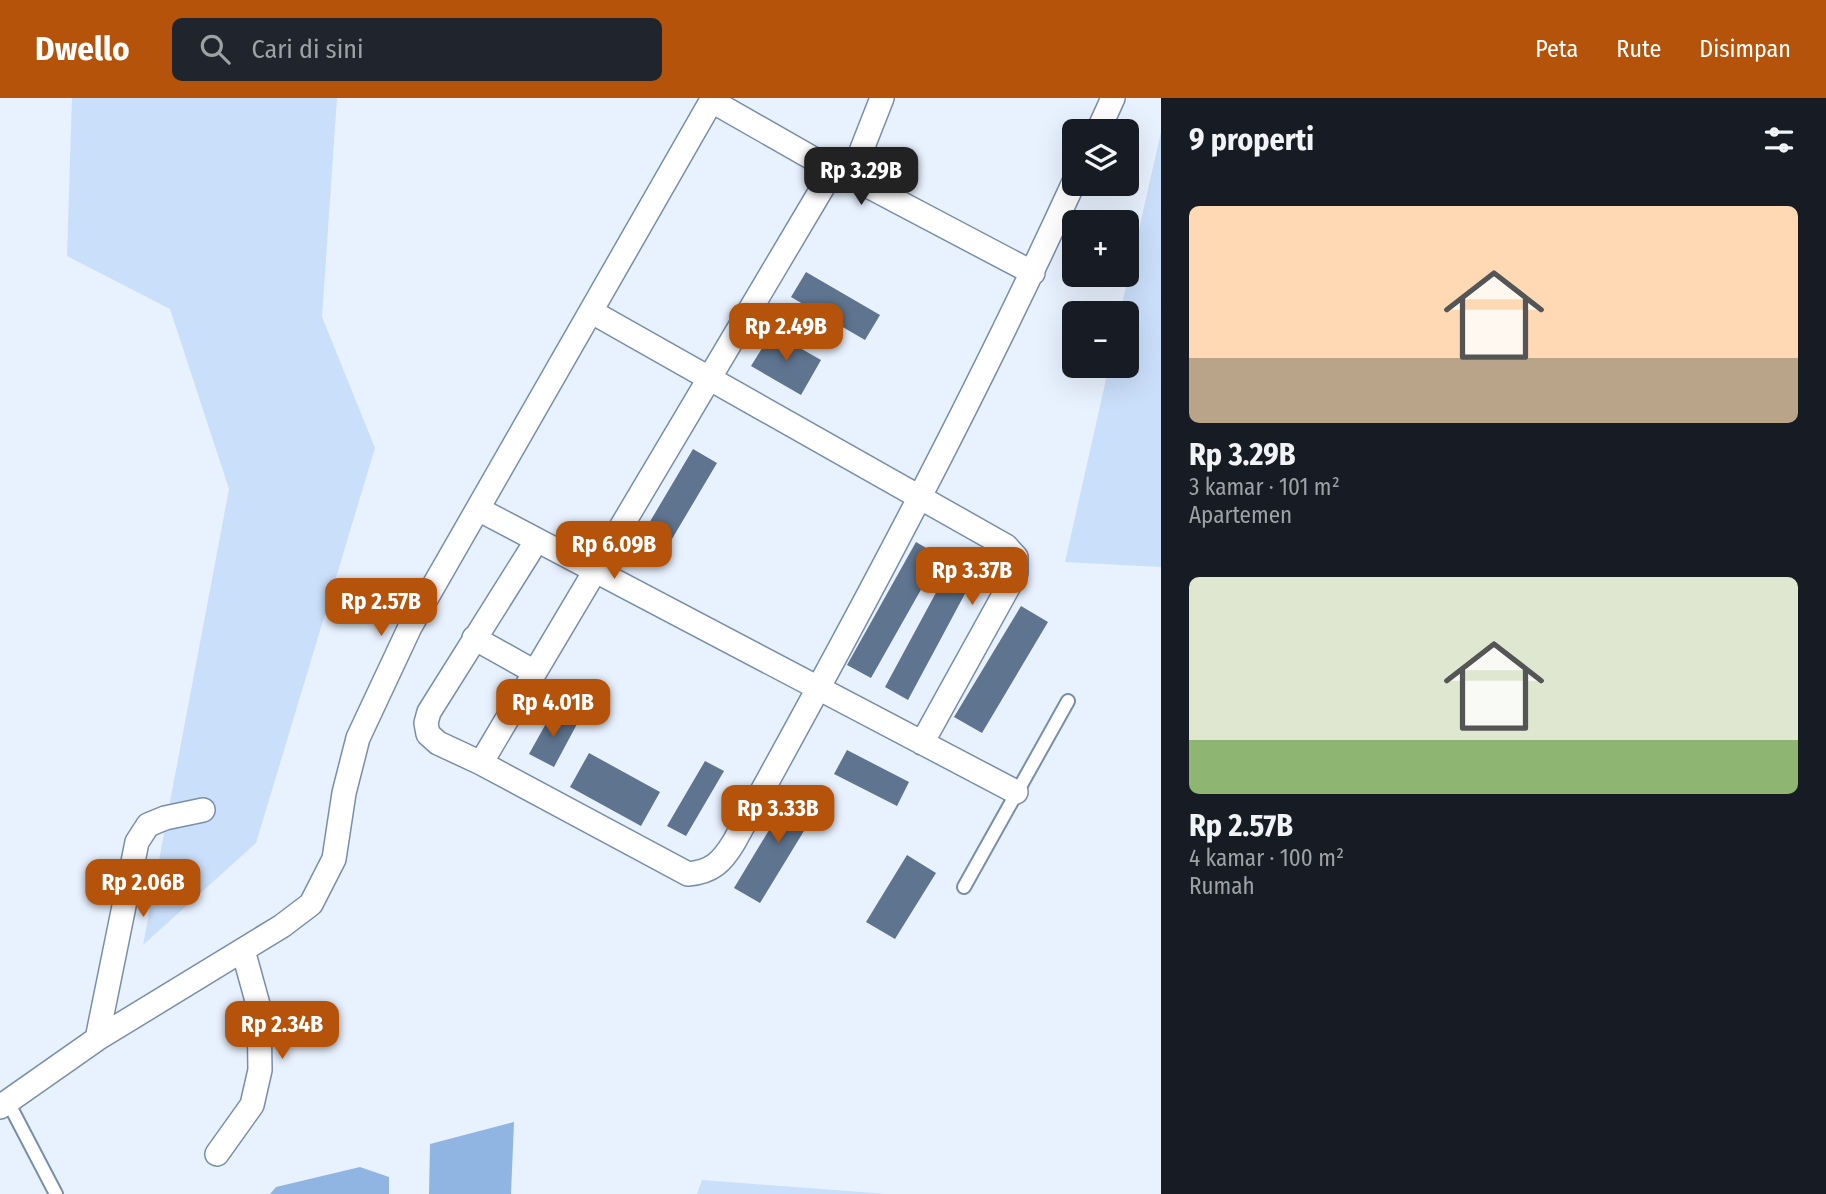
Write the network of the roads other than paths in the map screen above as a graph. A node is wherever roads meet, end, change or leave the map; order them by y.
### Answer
1 (882, 98) edge
2 (1113, 98) edge
3 (713, 100) edge
4 (1103, 119) edge
5 (842, 173) junction
6 (1068, 196) edge
7 (1033, 273) junction
8 (592, 312) junction
9 (708, 378) junction
10 (922, 498) junction
11 (478, 509) junction
12 (537, 540) junction
13 (595, 571) junction
14 (474, 638) junction
15 (533, 671) junction
16 (817, 688) junction
17 (1068, 701) dead end
18 (922, 743) junction
19 (481, 763) junction
20 (1016, 792) junction
21 (203, 810) dead end
22 (964, 887) dead end
23 (243, 950) junction
24 (97, 1039) junction
25 (4, 1104) edge
26 (217, 1154) dead end
27 (56, 1194) edge

1 - 5 street
2 - 4 street
3 - 5 street
3 - 8 street
5 - 7 street
5 - 9 street
6 - 7 street
7 - 10 street
8 - 9 street
8 - 11 street
9 - 10 street
9 - 13 street
10 - 16 street
10 - 18 street
11 - 12 street
11 - 23 street
12 - 13 street
12 - 14 street
13 - 15 street
13 - 16 street
14 - 15 street
14 - 19 street
15 - 19 street
16 - 18 street
16 - 19 street
17 - 20 lane
18 - 20 street
20 - 22 lane
21 - 24 street
23 - 24 street
23 - 26 street
24 - 25 street
25 - 27 lane

